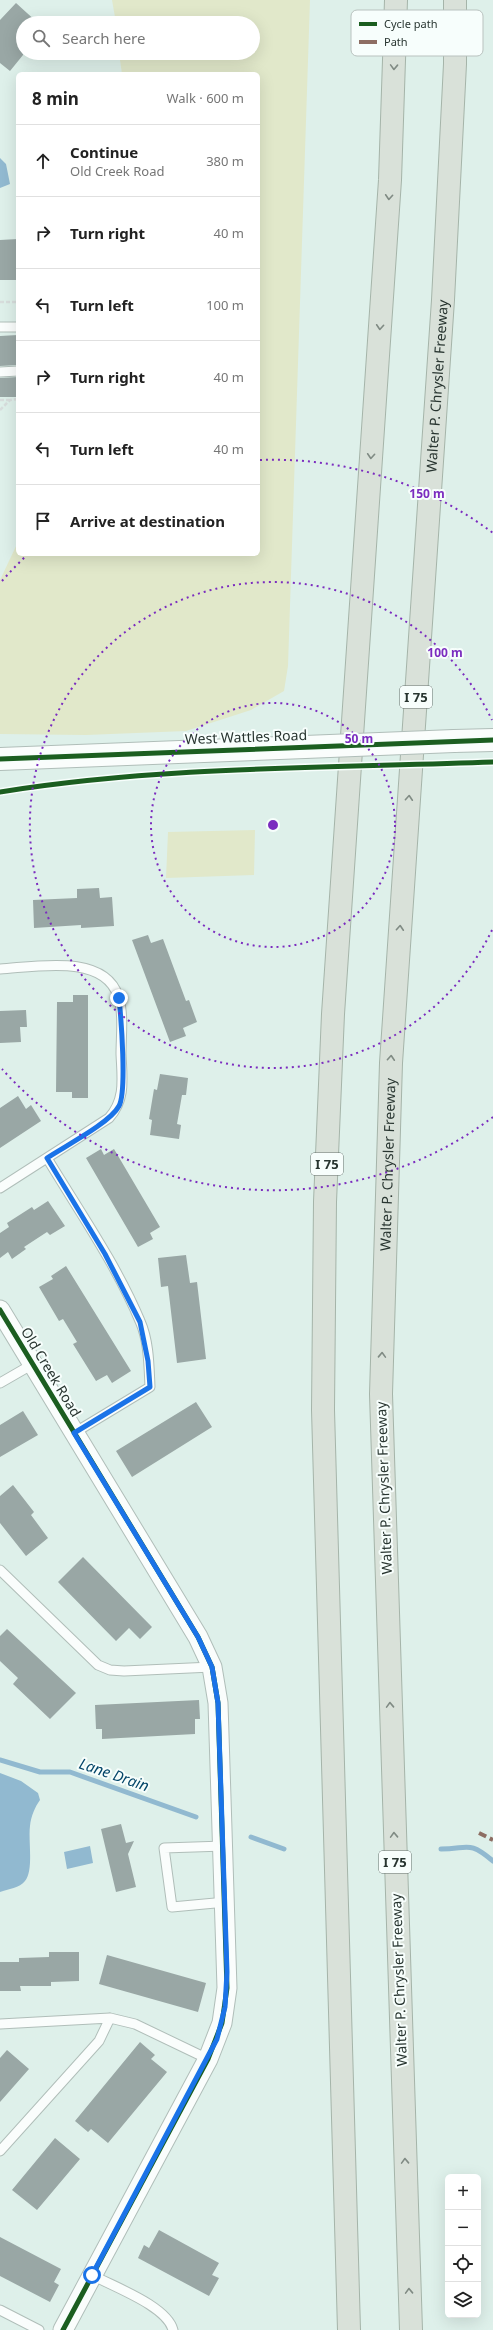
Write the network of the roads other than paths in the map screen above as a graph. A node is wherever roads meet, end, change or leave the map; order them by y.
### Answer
1 (396, 0) edge
2 (396, 10) edge
3 (394, 56) edge
4 (455, 56) edge
5 (0, 327) edge
6 (16, 327) edge
7 (16, 371) edge
8 (0, 372) edge
9 (493, 740) edge
10 (0, 759) edge
11 (0, 969) edge
12 (47, 1158) junction
13 (0, 1188) edge
14 (0, 1310) edge
15 (33, 1364) junction
16 (0, 1383) edge
17 (74, 1433) junction
18 (0, 1570) edge
19 (212, 1667) junction
20 (224, 1846) junction
21 (226, 1902) junction
22 (110, 2018) junction
23 (0, 2024) edge
24 (208, 2059) junction
25 (0, 2151) edge
26 (92, 2275) junction
27 (0, 2310) edge
28 (39, 2330) edge
29 (63, 2330) edge
30 (173, 2330) edge
31 (349, 2330) edge
32 (411, 2330) edge

1 -> 2 highway, I 75
3 -> 31 highway, I 75
32 -> 4 highway, Walter P. Chrysler Freeway / I 75
5 - 6 lane
7 - 8 lane
9 - 10 street, West Wattles Road, bridge
11 - 12 lane
12 - 13 lane
12 - 17 lane
14 - 15 street, Old Creek Road
15 - 16 lane
15 - 17 street, Old Creek Road
17 - 19 street, Old Creek Road
18 - 19 lane
19 - 20 street, Old Creek Road
20 - 21 street, Old Creek Road
20 - 21 lane
21 - 24 street, Old Creek Road
22 - 23 lane
22 - 24 lane
22 - 25 lane
24 - 26 street, Old Creek Road
26 - 29 street, Old Creek Road
26 - 30 lane
27 - 28 lane

